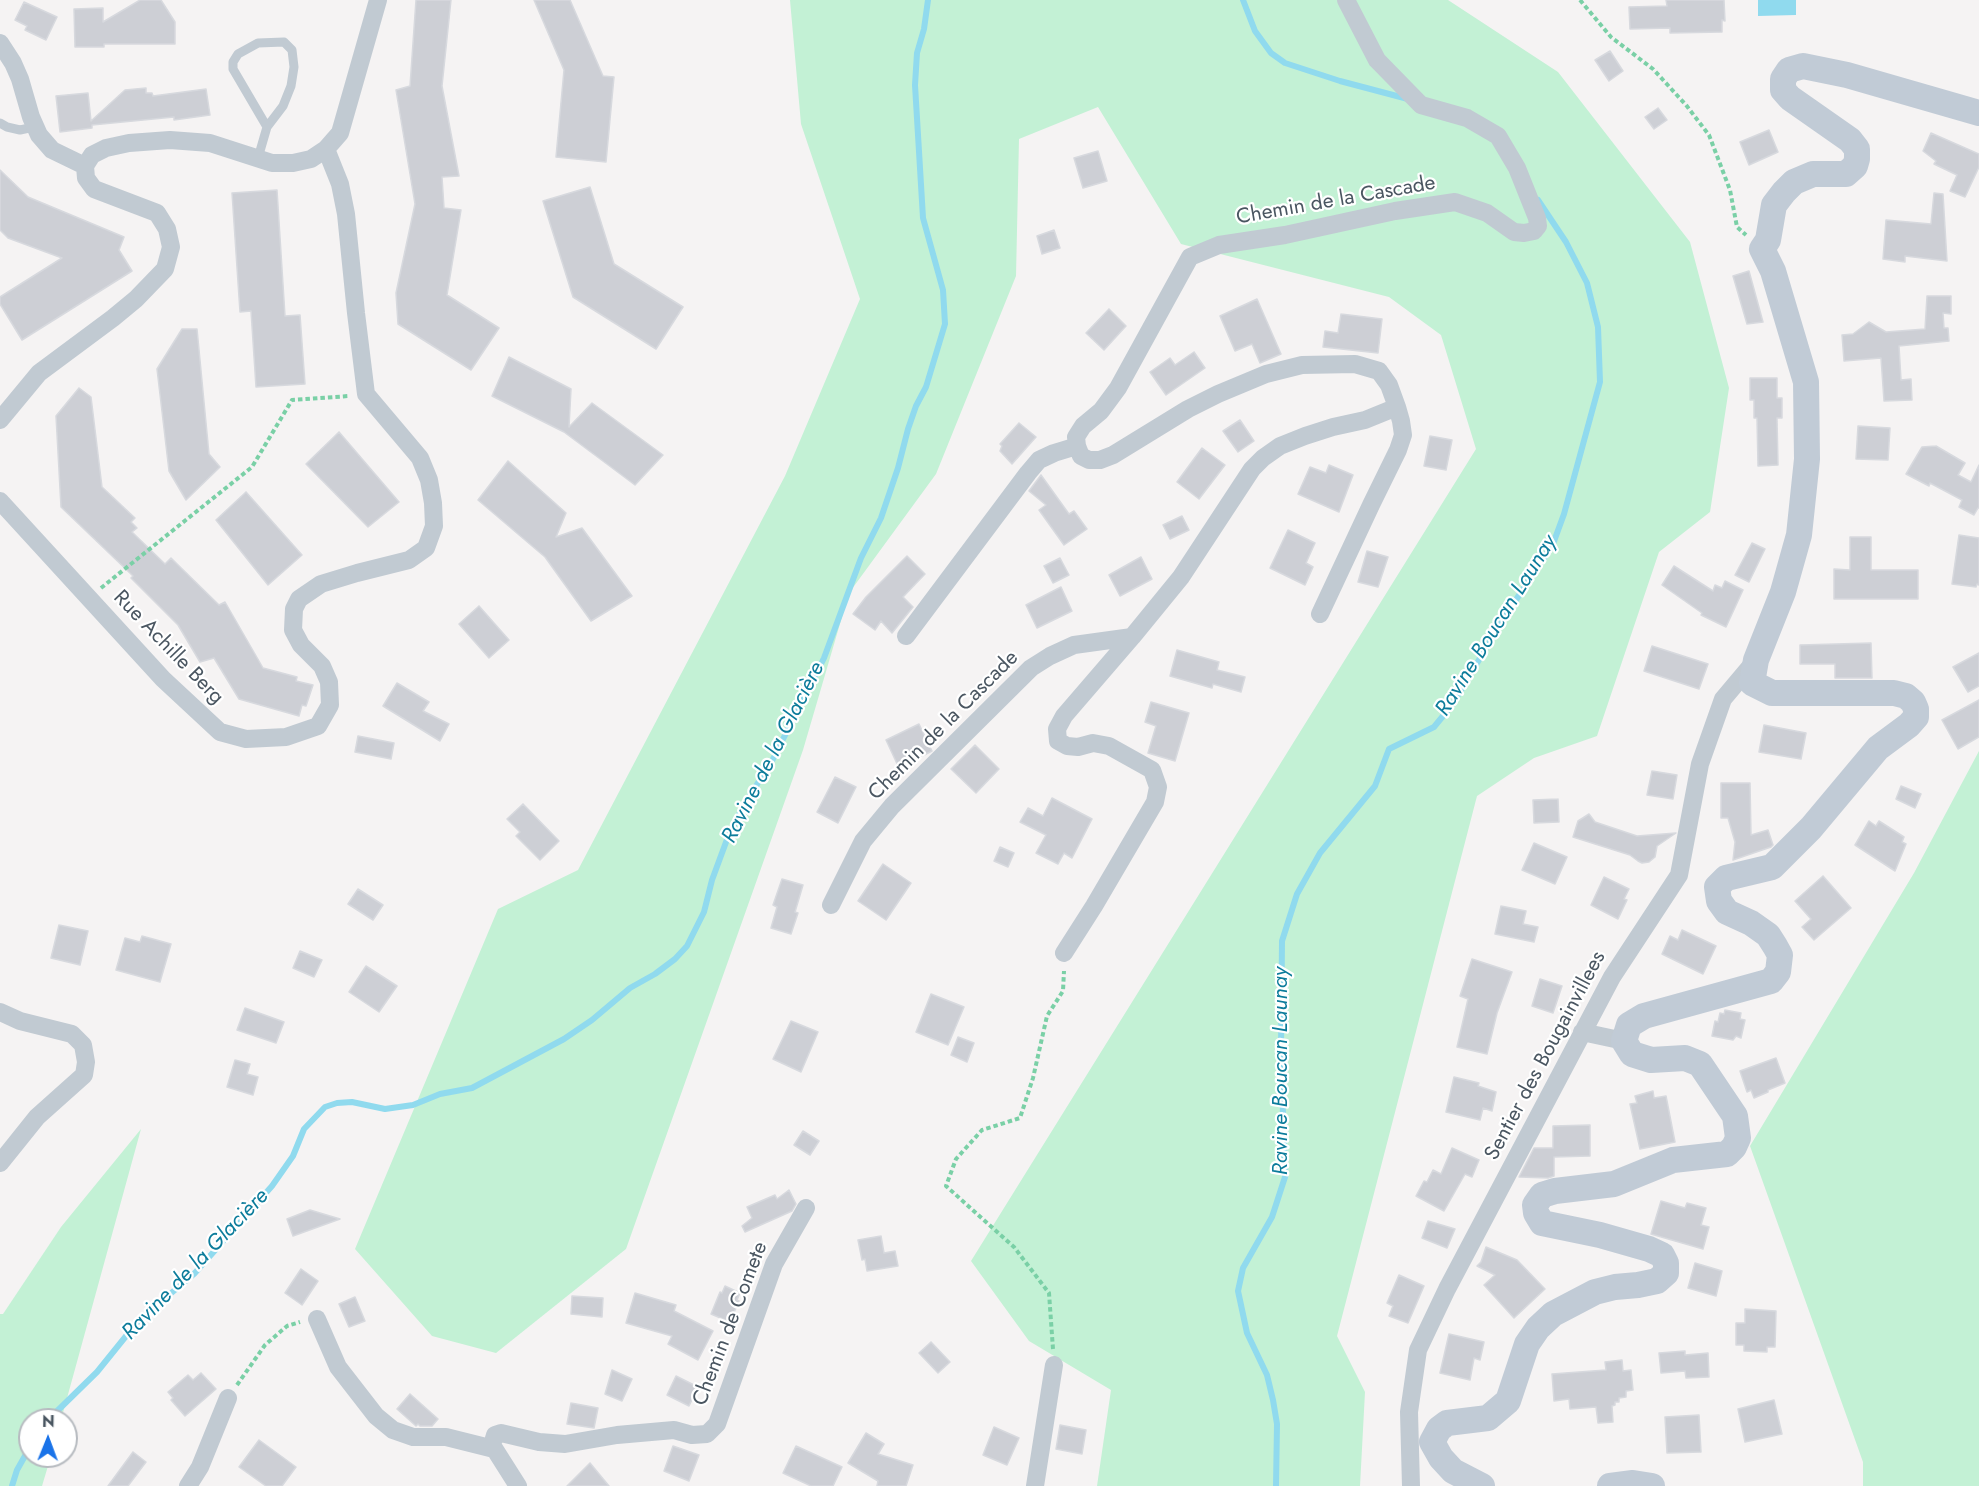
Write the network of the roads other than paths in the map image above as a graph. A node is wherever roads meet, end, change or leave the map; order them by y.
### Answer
1 (378, 0) edge
2 (1346, 0) edge
3 (0, 43) edge
4 (1979, 113) edge
5 (0, 123) edge
6 (34, 127) junction
7 (267, 127) junction
8 (326, 149) junction
9 (258, 158) junction
10 (85, 166) junction
11 (1397, 407) junction
12 (0, 420) edge
13 (1077, 446) junction
14 (0, 501) edge
15 (1320, 614) dead end
16 (906, 636) dead end
17 (1132, 637) junction
18 (1756, 660) junction
19 (831, 905) dead end
20 (1064, 953) road end
21 (0, 1012) edge
22 (1582, 1032) junction
23 (1624, 1041) junction
24 (0, 1163) edge
25 (806, 1208) dead end
26 (317, 1320) road end
27 (1054, 1365) road end
28 (228, 1398) road end
29 (1421, 1445) junction
30 (494, 1449) junction
31 (189, 1486) edge
32 (518, 1486) edge
33 (1035, 1486) edge
34 (1411, 1486) edge
35 (1482, 1486) edge
36 (1610, 1486) edge
37 (1652, 1486) edge

1 - 8 street
2 - 13 street, Chemin de la Cascade
3 - 6 street
4 - 18 main road
5 - 6 lane
6 - 10 street
7 - 7 lane
7 - 9 lane
8 - 9 street
8 - 14 street, Rue Achille Berg
9 - 10 street
10 - 12 street
11 - 13 street
11 - 15 street
11 - 17 street
13 - 16 street
17 - 19 street, Chemin de la Cascade
17 - 20 street
18 - 22 street, Sentier des Bougainvillees
18 - 23 main road
21 - 24 street
22 - 23 street
22 - 29 street, Sentier des Bougainvillees
23 - 29 main road
25 - 30 street, Chemin de Comete
26 - 30 street
27 - 33 street
28 - 31 street
29 - 34 street, Sentier des Bougainvillees
29 - 35 main road
30 - 32 street
36 - 37 main road

